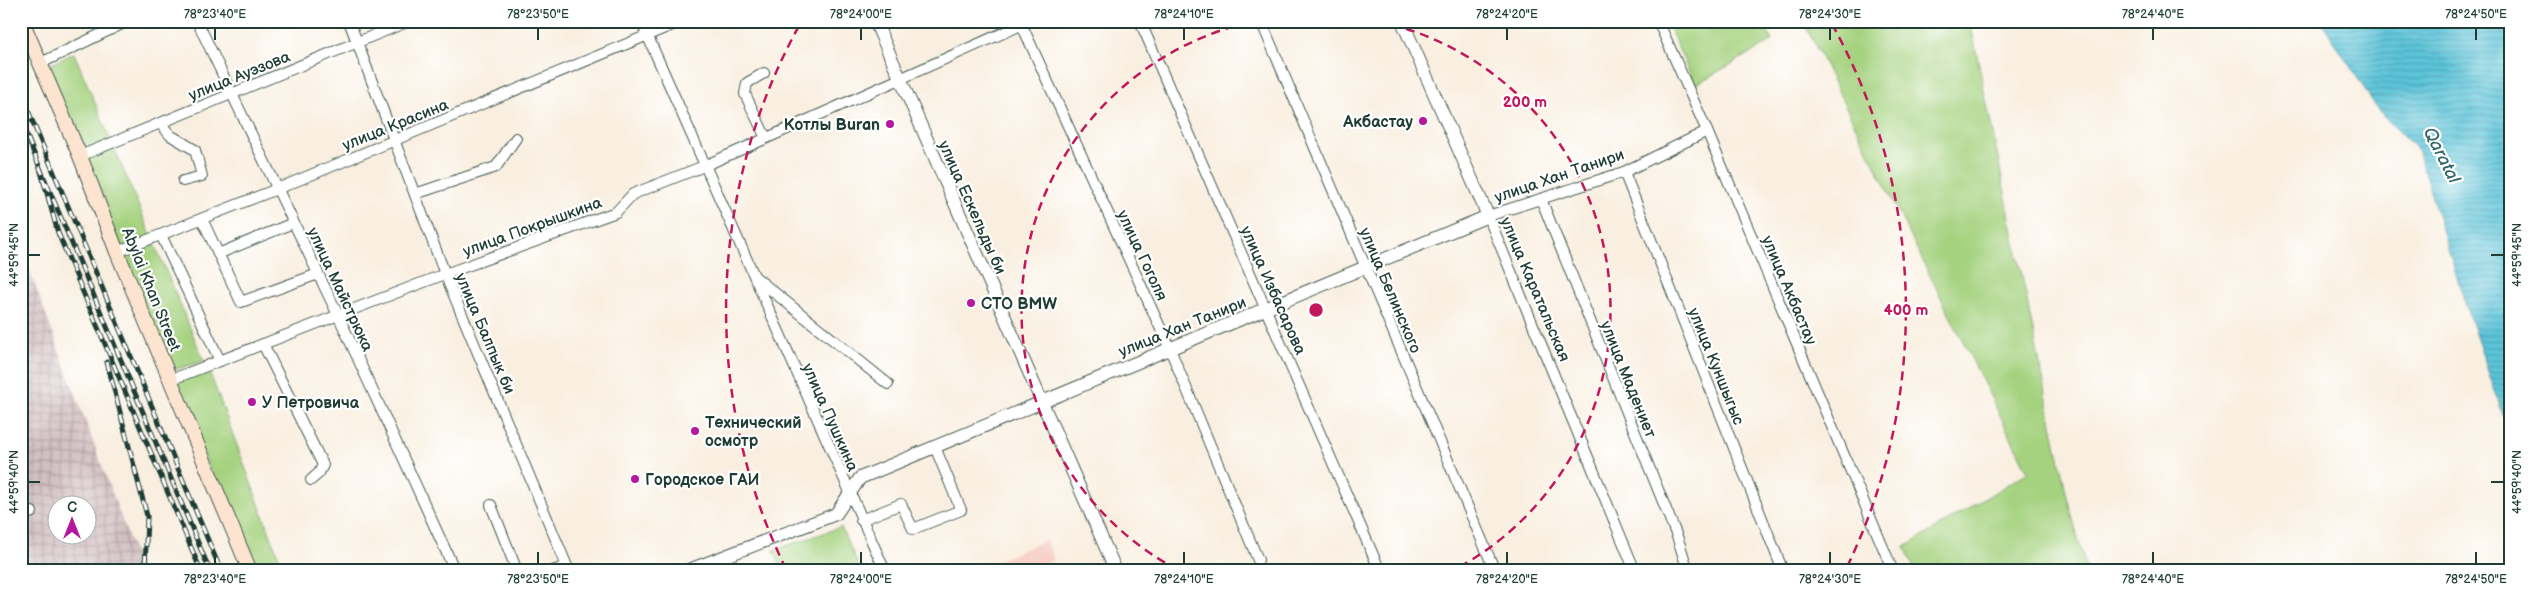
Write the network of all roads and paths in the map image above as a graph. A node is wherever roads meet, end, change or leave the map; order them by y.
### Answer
1 (22, 21) edge
2 (128, 21) edge
3 (197, 21) edge
4 (349, 21) edge
5 (409, 21) edge
6 (641, 21) edge
7 (682, 21) edge
8 (875, 21) edge
9 (1140, 21) edge
10 (1261, 21) edge
11 (1402, 21) edge
12 (1658, 21) edge
13 (1024, 22) edge
14 (647, 36) junction
15 (357, 43) junction
16 (40, 64) junction
17 (764, 73) dead end
18 (898, 78) junction
19 (231, 94) junction
20 (160, 123) junction
21 (1707, 131) junction
22 (516, 138) dead end
23 (766, 138) junction
24 (395, 141) junction
25 (80, 156) junction
26 (704, 166) junction
27 (1624, 172) junction
28 (183, 181) dead end
29 (277, 189) junction
30 (415, 194) junction
31 (1542, 199) junction
32 (1488, 216) junction
33 (202, 219) junction
34 (293, 223) junction
35 (161, 235) junction
36 (117, 252) junction
37 (218, 254) junction
38 (1365, 268) junction
39 (318, 274) junction
40 (445, 274) junction
41 (752, 275) junction
42 (1266, 309) junction
43 (338, 315) junction
44 (264, 344) junction
45 (1170, 349) junction
46 (220, 361) junction
47 (170, 380) junction
48 (888, 384) dead end
49 (1041, 402) junction
50 (935, 447) junction
51 (311, 480) dead end
52 (848, 493) junction
53 (491, 505) dead end
54 (32, 512) dead end
55 (21, 516) edge
56 (861, 520) junction
57 (1258, 560) dead end
58 (568, 568) edge
59 (250, 571) edge
60 (455, 571) edge
61 (517, 571) edge
62 (553, 571) edge
63 (686, 571) edge
64 (885, 571) edge
65 (1116, 571) edge
66 (1380, 571) edge
67 (1495, 571) edge
68 (1635, 571) edge
69 (1688, 571) edge
70 (1783, 571) edge
71 (1893, 571) edge

1 - 16 main road, Abylai Khan Street
2 - 16 street
3 - 19 street, улица Майстрюка
4 - 15 street, улица Балпык би
5 - 15 street, улица Ауэзова
6 - 14 street, улица Пушкина
7 - 14 street, улица Красина
8 - 18 street, улица Ескельды би
9 - 42 street, улица Избасарова
10 - 38 street, улица Белинского
11 - 32 street, улица Каратальская
12 - 21 street, улица Акбастау
13 - 18 street, улица Покрышкина
13 - 45 street, улица Гоголя
14 - 24 street, улица Красина
14 - 26 street, улица Пушкина
15 - 19 street, улица Ауэзова
15 - 24 street, улица Балпык би
16 - 25 main road, Abylai Khan Street
17 - 23 street
18 - 23 street, улица Покрышкина
18 - 49 street, улица Ескельды би
19 - 20 street, улица Ауэзова
19 - 29 street, улица Майстрюка
20 - 25 street, улица Ауэзова
20 - 28 street
21 - 27 street, улица Хан Танири
21 - 71 street, улица Акбастау
22 - 30 street
23 - 26 street, улица Покрышкина
24 - 29 street, улица Красина
24 - 30 street, улица Балпык би
25 - 36 main road, Abylai Khan Street
26 - 40 street, улица Покрышкина
26 - 41 street, улица Пушкина
27 - 31 street, улица Хан Танири
27 - 70 street, улица Куншыгыс
29 - 33 street, улица Красина
29 - 34 street, улица Майстрюка
30 - 40 street, улица Балпык би
31 - 32 street, улица Хан Танири
31 - 69 street, улица Мадениет
32 - 38 street, улица Хан Танири
32 - 68 street, улица Каратальская
33 - 35 street, улица Красина
33 - 37 street
34 - 37 street
34 - 39 street, улица Майстрюка
35 - 36 street, улица Красина
35 - 46 street
36 - 47 main road, Abylai Khan Street
37 - 39 street
38 - 42 street, улица Хан Танири
38 - 67 street, улица Белинского
39 - 43 street, улица Майстрюка
40 - 43 street, улица Покрышкина
40 - 58 street, улица Балпык би
41 - 48 street, улица Пушкина
41 - 52 street, улица Пушкина
42 - 45 street, улица Хан Танири
42 - 66 street, улица Избасарова
43 - 44 street, улица Покрышкина
43 - 60 street, улица Майстрюка
44 - 46 street, улица Покрышкина
44 - 51 street
45 - 49 street, улица Хан Танири
45 - 57 street, улица Гоголя
46 - 47 street, улица Покрышкина
47 - 59 main road, Abylai Khan Street
49 - 50 street, улица Хан Танири
49 - 65 street, улица Ескельды би
50 - 52 street, улица Хан Танири
50 - 56 street
52 - 56 street, улица Пушкина
52 - 63 street, улица Хан Танири
53 - 61 street
54 - 55 street
56 - 64 street, улица Пушкина
58 - 62 street

